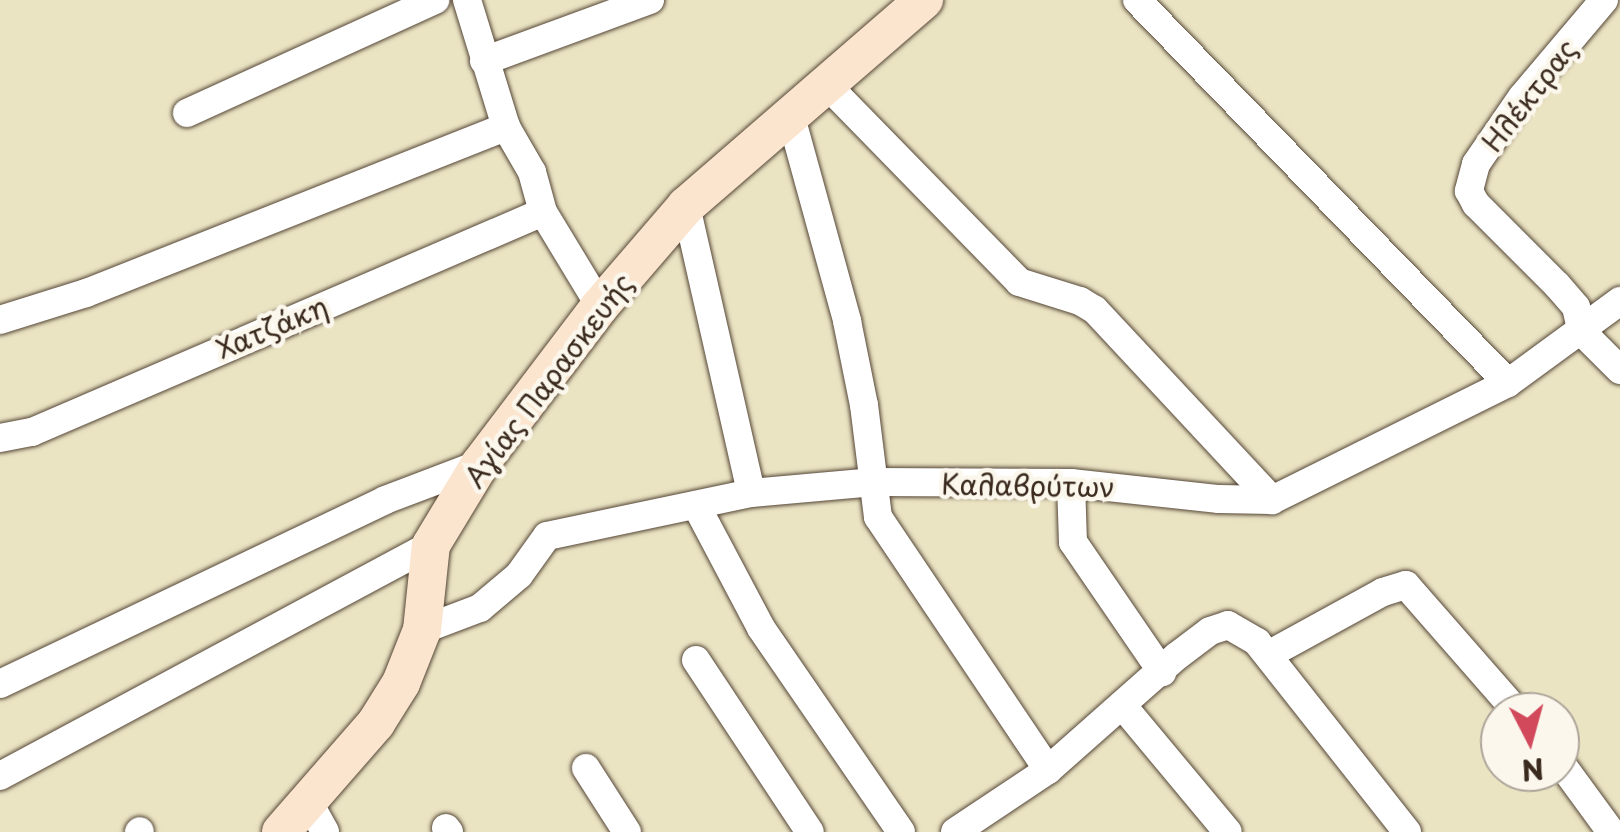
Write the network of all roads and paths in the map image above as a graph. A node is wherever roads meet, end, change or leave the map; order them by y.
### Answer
1 (435, 0) edge
2 (467, 0) edge
3 (650, 0) edge
4 (924, 0) edge
5 (1137, 0) edge
6 (1604, 0) edge
7 (484, 61) junction
8 (826, 85) junction
9 (187, 113) dead end
10 (791, 117) junction
11 (506, 128) junction
12 (686, 206) junction
13 (543, 212) junction
14 (1620, 302) edge
15 (600, 306) junction
16 (0, 320) edge
17 (1582, 332) junction
18 (1620, 370) edge
19 (1508, 383) junction
20 (0, 438) edge
21 (480, 464) junction
22 (875, 482) junction
23 (1072, 483) junction
24 (752, 492) junction
25 (1272, 500) junction
26 (696, 505) junction
27 (430, 545) junction
28 (422, 630) junction
29 (1268, 656) junction
30 (696, 660) dead end
31 (1162, 672) junction
32 (0, 684) edge
33 (1500, 692) edge
34 (1122, 705) junction
35 (586, 768) dead end
36 (1048, 770) junction
37 (0, 776) edge
38 (1580, 788) edge
39 (316, 816) edge
40 (1608, 825) edge
41 (281, 832) edge
42 (627, 832) edge
43 (810, 832) edge
44 (901, 832) edge
45 (955, 832) edge
46 (1228, 832) edge
47 (1406, 832) edge

1 - 9 street
2 - 7 street
3 - 7 street
4 - 8 street, Αγίας Παρασκευής
5 - 19 street
6 - 17 street, Ηλέκτρας
7 - 11 street
8 - 10 street, Αγίας Παρασκευής
8 - 25 street
10 - 12 street, Αγίας Παρασκευής
10 - 22 street
11 - 13 street
11 - 16 street
12 - 15 street, Αγίας Παρασκευής
12 - 24 street
13 - 15 street
13 - 20 street, Χατζάκη
14 - 17 street, Καλαβρύτων
15 - 21 street, Αγίας Παρασκευής
17 - 18 street
17 - 19 street, Καλαβρύτων
19 - 25 street, Καλαβρύτων
21 - 27 street, Αγίας Παρασκευής
21 - 32 street
22 - 23 street, Καλαβρύτων
22 - 24 street, Καλαβρύτων
22 - 36 street
23 - 25 street, Καλαβρύτων
23 - 31 street
24 - 26 street, Καλαβρύτων
26 - 28 street, Καλαβρύτων
26 - 44 street
27 - 28 street, Αγίας Παρασκευής
27 - 37 street
28 - 39 street, Αγίας Παρασκευής
29 - 31 street
29 - 33 street
29 - 47 street
30 - 43 street
31 - 34 street
34 - 36 street
34 - 46 street
35 - 42 street
36 - 45 street
38 - 40 street
39 - 41 street, Αγίας Παρασκευής

